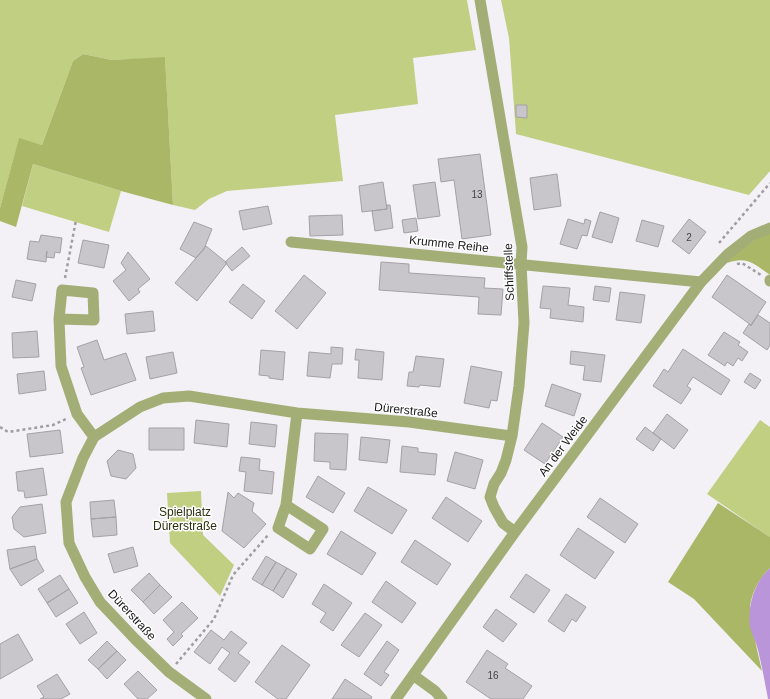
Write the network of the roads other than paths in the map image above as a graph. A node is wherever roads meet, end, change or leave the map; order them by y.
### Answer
1 (480, 0) edge
2 (770, 228) edge
3 (291, 242) dead end
4 (521, 264) junction
5 (701, 282) junction
6 (59, 319) junction
7 (297, 413) junction
8 (512, 436) junction
9 (94, 438) junction
10 (286, 505) junction
11 (515, 532) junction
12 (413, 675) junction
13 (206, 699) edge
14 (396, 699) edge
15 (442, 699) edge

1 - 4 street, Schiffstelle
2 - 5 street, An der Weide
3 - 4 street, Krumme Reihe
4 - 5 street, Krumme Reihe
4 - 8 street, Schiffstelle
5 - 11 street, An der Weide
6 - 6 street
6 - 9 street
7 - 8 street, Dürerstraße
7 - 9 street, Dürerstraße
7 - 10 street
8 - 11 street, Schiffstelle
9 - 13 street, Dürerstraße
10 - 10 street
11 - 12 street, An der Weide
12 - 14 street, An der Weide
12 - 15 street

